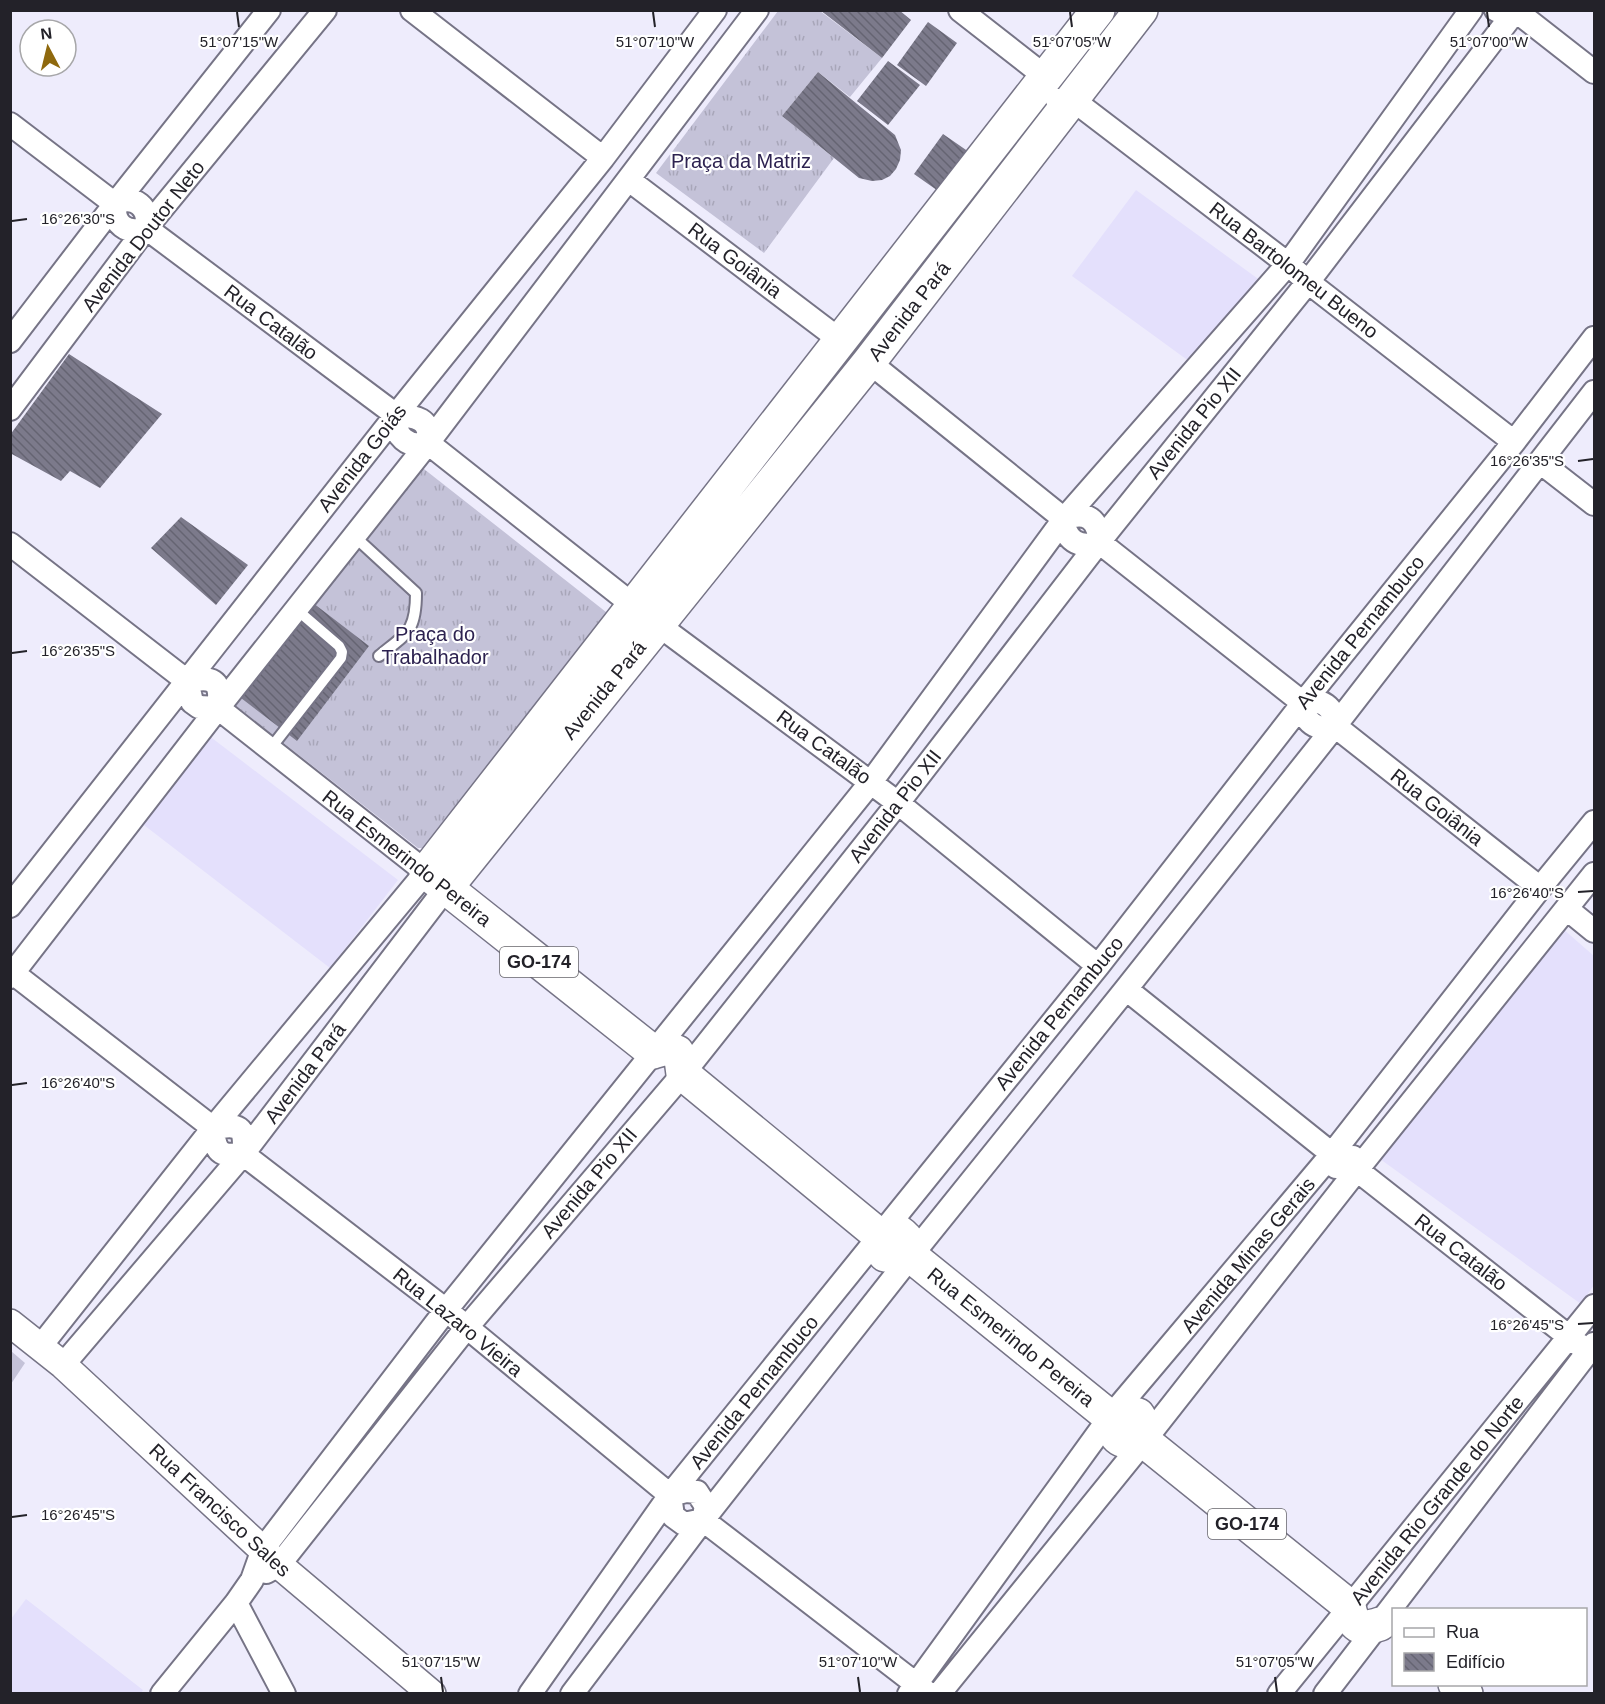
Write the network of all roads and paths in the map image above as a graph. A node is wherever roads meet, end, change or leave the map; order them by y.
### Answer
1 (269, 10) edge
2 (325, 10) edge
3 (412, 10) edge
4 (715, 10) edge
5 (757, 10) edge
6 (960, 10) edge
7 (1098, 10) edge
8 (1141, 10) edge
9 (1471, 10) edge
10 (1511, 11) edge
11 (1594, 72) edge
12 (1047, 78) junction
13 (1072, 100) junction
14 (10, 124) edge
15 (603, 158) junction
16 (629, 180) junction
17 (115, 204) junction
18 (146, 228) junction
19 (1288, 264) junction
20 (1308, 282) junction
21 (1594, 338) edge
22 (840, 340) junction
23 (10, 341) edge
24 (869, 362) junction
25 (1594, 392) edge
26 (10, 409) edge
27 (396, 415) junction
28 (1514, 442) junction
29 (428, 443) junction
30 (1540, 462) junction
31 (1594, 504) edge
32 (1065, 519) junction
33 (354, 536) junction
34 (1099, 542) junction
35 (10, 544) edge
36 (296, 609) junction
37 (645, 615) junction
38 (379, 656) dead end
39 (187, 681) junction
40 (1303, 703) junction
41 (218, 708) junction
42 (1335, 726) junction
43 (270, 749) junction
44 (872, 782) junction
45 (898, 803) junction
46 (1594, 822) edge
47 (1594, 874) edge
48 (436, 880) junction
49 (1540, 888) junction
50 (10, 906) edge
51 (1567, 909) junction
52 (1594, 931) edge
53 (1098, 966) junction
54 (11, 969) edge
55 (1126, 990) junction
56 (653, 1052) junction
57 (682, 1074) junction
58 (213, 1128) junction
59 (243, 1154) junction
60 (1332, 1155) junction
61 (1357, 1170) junction
62 (880, 1236) junction
63 (911, 1256) junction
64 (1594, 1306) edge
65 (446, 1310) junction
66 (10, 1323) edge
67 (467, 1327) junction
68 (1570, 1338) junction
69 (40, 1347) junction
70 (1592, 1351) edge
71 (63, 1365) junction
72 (1110, 1418) junction
73 (1144, 1441) junction
74 (670, 1494) junction
75 (704, 1520) junction
76 (271, 1557) junction
77 (236, 1603) junction
78 (1349, 1606) junction
79 (1402, 1608) edge
80 (1387, 1629) edge
81 (918, 1690) edge
82 (162, 1694) edge
83 (284, 1694) edge
84 (432, 1694) edge
85 (530, 1694) edge
86 (572, 1694) edge
87 (939, 1694) edge
88 (1279, 1694) edge
89 (1325, 1694) edge

1 - 17 street, Avenida Doutor Neto
2 - 18 street, Avenida Doutor Neto
3 - 15 street
4 - 15 street, Avenida Goiás
5 - 16 street
6 - 12 street
7 - 12 main road, Avenida Pará
8 - 13 main road, Avenida Pará
9 - 19 street, Avenida Pio XII
10 - 11 street
10 - 20 street, Avenida Pio XII
12 - 13 street
12 - 22 main road, Avenida Pará
13 - 19 street, Rua Bartolomeu Bueno
13 - 24 main road, Avenida Pará
14 - 17 street
15 - 16 street
15 - 27 street, Avenida Goiás
16 - 22 street, Rua Goiânia
16 - 29 street
17 - 18 street
17 - 23 street, Avenida Doutor Neto
18 - 26 street, Avenida Doutor Neto
18 - 27 street, Rua Catalão
19 - 20 street, Rua Bartolomeu Bueno
19 - 32 street, Avenida Pio XII
20 - 28 street, Rua Bartolomeu Bueno
20 - 34 street, Avenida Pio XII
21 - 28 street, Avenida Pernambuco
22 - 24 street, Rua Goiânia
22 - 37 main road, Avenida Pará
24 - 32 street, Rua Goiânia
24 - 37 main road, Avenida Pará
25 - 30 street, Avenida Pernambuco
27 - 29 street, Rua Catalão
27 - 39 street, Avenida Goiás
28 - 30 street
28 - 40 street, Avenida Pernambuco
29 - 33 street
29 - 37 street, Rua Catalão
30 - 31 street
30 - 42 street, Avenida Pernambuco
32 - 34 street, Rua Goiânia
32 - 44 street, Avenida Pio XII
33 - 36 street
33 - 38 lane
34 - 40 street, Rua Goiânia
34 - 45 street, Avenida Pio XII
35 - 39 street
36 - 41 street
36 - 43 lane
37 - 44 street, Rua Catalão
37 - 48 main road, Avenida Pará
39 - 41 street
39 - 50 street, Avenida Goiás
40 - 42 street, Rua Goiânia
40 - 53 street, Avenida Pernambuco
41 - 43 street, Rua Esmerindo Pereira
41 - 54 street
42 - 49 street, Rua Goiânia
42 - 55 street, Avenida Pernambuco
43 - 48 street, Rua Esmerindo Pereira
44 - 45 street, Rua Catalão
44 - 56 street, Avenida Pio XII
45 - 53 street, Rua Catalão
45 - 57 street, Avenida Pio XII
46 - 49 street, Avenida Minas Gerais
47 - 51 street, Avenida Minas Gerais
48 - 56 main road, Rua Esmerindo Pereira / GO-174
48 - 58 street, Avenida Pará
48 - 59 street, Avenida Pará
49 - 51 street, Rua Goiânia
49 - 60 street, Avenida Minas Gerais
51 - 52 street, Rua Goiânia
51 - 61 street, Avenida Minas Gerais
53 - 55 street
53 - 62 street, Avenida Pernambuco
54 - 58 street
55 - 60 street, Rua Catalão
55 - 63 street, Avenida Pernambuco
56 - 57 main road, Rua Esmerindo Pereira / GO-174
56 - 65 street, Avenida Pio XII
57 - 62 main road, Rua Esmerindo Pereira / GO-174
57 - 67 street, Avenida Pio XII
58 - 59 street
58 - 69 street, Avenida Pará
59 - 65 street, Rua Lazaro Vieira
59 - 71 street, Avenida Pará
60 - 61 street, Rua Catalão
60 - 72 street, Avenida Minas Gerais
61 - 68 street, Rua Catalão
61 - 73 street, Avenida Minas Gerais
62 - 63 main road, Rua Esmerindo Pereira / GO-174
62 - 74 street, Avenida Pernambuco
63 - 72 main road, Rua Esmerindo Pereira
63 - 75 street, Avenida Pernambuco
64 - 68 street, Avenida Rio Grande do Norte
65 - 67 street, Rua Lazaro Vieira
65 - 76 street, Avenida Pio XII
66 - 69 street, Rua Francisco Sales
67 - 74 street, Rua Lazaro Vieira
67 - 76 street, Avenida Pio XII
68 - 70 street, Rua Catalão
68 - 78 street, Avenida Rio Grande do Norte
69 - 71 street, Rua Francisco Sales
70 - 79 street, Avenida Rio Grande do Norte
71 - 76 street, Rua Francisco Sales
72 - 73 main road, Rua Esmerindo Pereira
72 - 81 street, Avenida Minas Gerais
73 - 78 main road, GO-174
73 - 87 street, Avenida Minas Gerais
74 - 75 street
74 - 85 street, Avenida Pernambuco
75 - 81 street
75 - 86 street, Avenida Pernambuco
76 - 77 street, Avenida Pio XII
76 - 84 street, Rua Francisco Sales
77 - 82 street, Avenida Pio XII
77 - 83 street
78 - 80 main road
78 - 88 street, Avenida Rio Grande do Norte
80 - 89 street, Avenida Rio Grande do Norte

